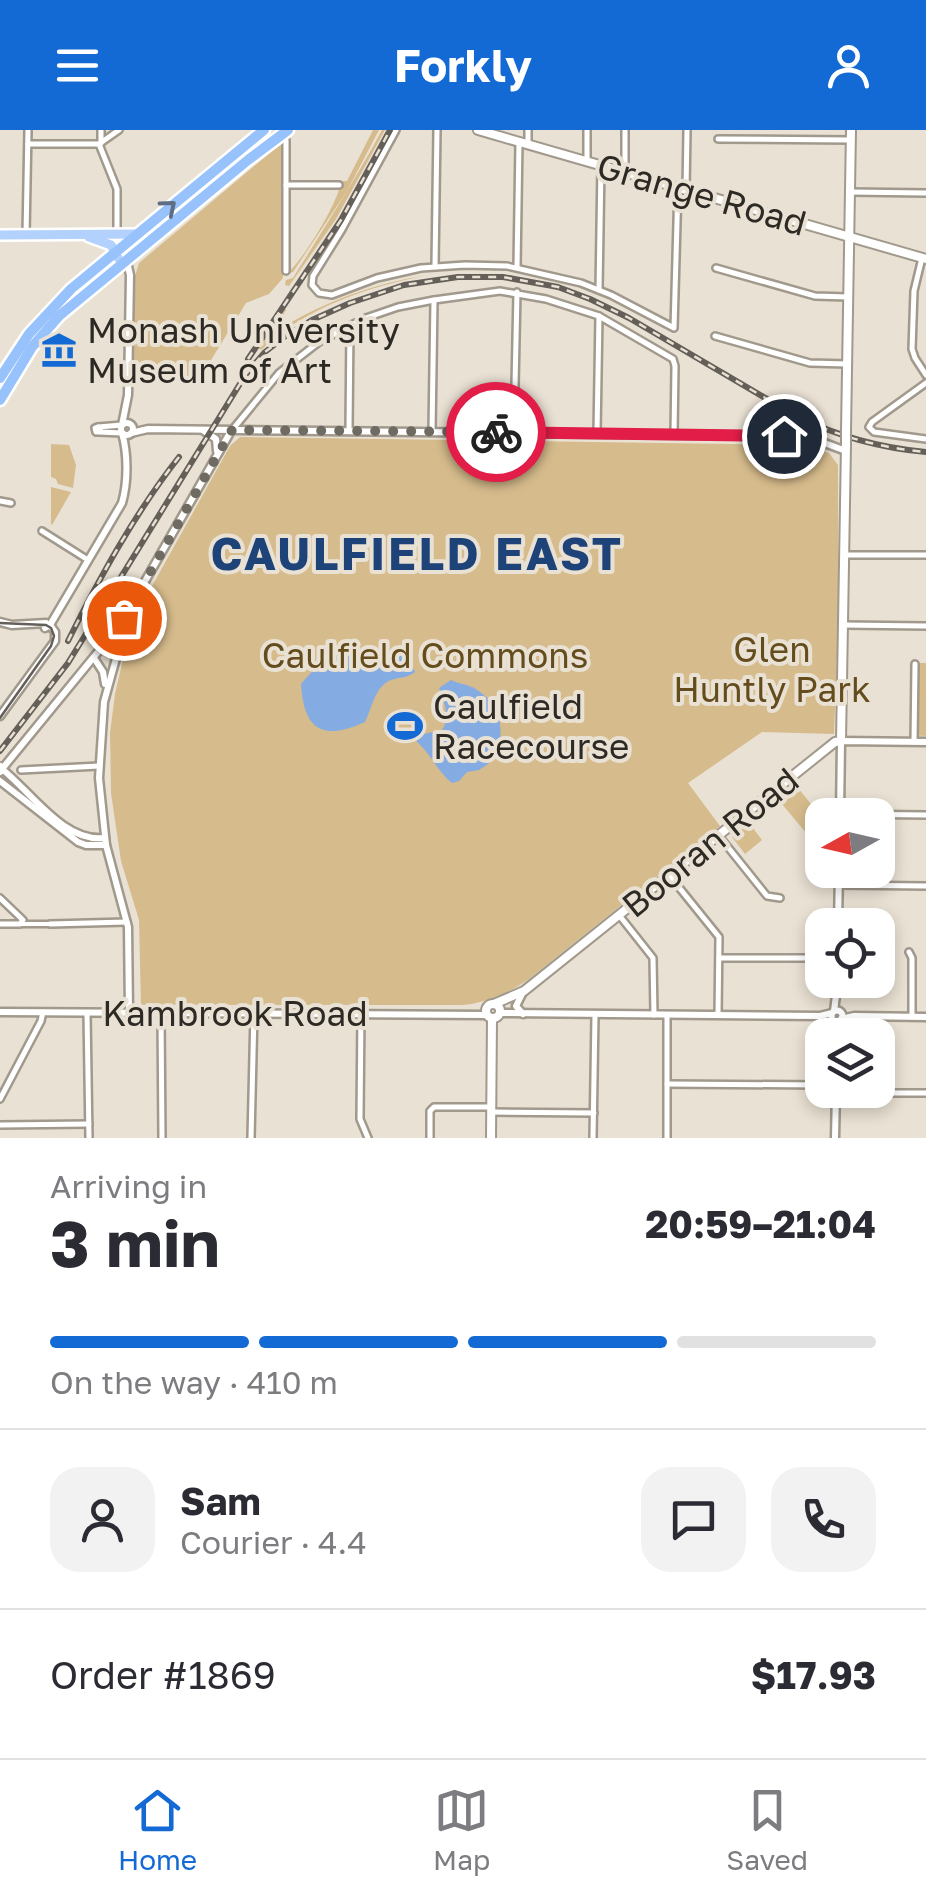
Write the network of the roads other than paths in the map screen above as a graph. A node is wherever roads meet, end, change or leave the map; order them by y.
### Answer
1 (28, 130) edge
2 (101, 130) edge
3 (120, 130) edge
4 (264, 130) edge
5 (396, 130) edge
6 (437, 130) edge
7 (478, 130) edge
8 (528, 130) edge
9 (588, 130) edge
10 (625, 130) edge
11 (687, 130) edge
12 (286, 132) edge
13 (851, 135) edge
14 (718, 139) dead end
15 (524, 143) junction
16 (28, 144) junction
17 (100, 144) junction
18 (587, 162) junction
19 (601, 166) junction
20 (624, 172) junction
21 (339, 185) dead end
22 (286, 186) junction
23 (682, 189) junction
24 (850, 192) junction
25 (926, 193) edge
26 (117, 233) junction
27 (138, 234) junction
28 (0, 235) edge
29 (26, 235) junction
30 (98, 236) junction
31 (850, 237) junction
32 (144, 248) junction
33 (119, 250) junction
34 (924, 258) edge
35 (124, 263) junction
36 (100, 264) junction
37 (435, 266) junction
38 (517, 267) junction
39 (716, 268) dead end
40 (286, 271) dead end
41 (130, 278) junction
42 (599, 290) junction
43 (128, 292) junction
44 (516, 292) junction
45 (848, 297) junction
46 (434, 300) junction
47 (599, 316) junction
48 (350, 325) junction
49 (715, 336) dead end
50 (847, 364) junction
51 (926, 375) edge
52 (0, 378) edge
53 (926, 383) edge
54 (0, 400) edge
55 (98, 429) dead end
56 (127, 429) junction
57 (199, 430) junction
58 (232, 430) junction
59 (349, 430) junction
60 (432, 431) junction
61 (514, 432) junction
62 (597, 433) junction
63 (674, 434) junction
64 (926, 440) edge
65 (846, 448) junction
66 (216, 457) junction
67 (0, 501) edge
68 (11, 503) dead end
69 (42, 530) dead end
70 (844, 555) junction
71 (926, 556) edge
72 (88, 560) junction
73 (124, 618) junction
74 (0, 625) edge
75 (47, 625) junction
76 (843, 626) junction
77 (926, 626) edge
78 (106, 643) junction
79 (116, 653) junction
80 (94, 658) junction
81 (915, 664) dead end
82 (106, 690) junction
83 (0, 716) edge
84 (841, 741) junction
85 (914, 742) junction
86 (926, 742) edge
87 (99, 766) junction
88 (1, 769) edge
89 (22, 770) dead end
90 (0, 780) edge
91 (840, 798) edge
92 (895, 815) edge
93 (926, 815) edge
94 (719, 836) junction
95 (106, 842) junction
96 (669, 876) junction
97 (895, 886) edge
98 (926, 886) edge
99 (0, 898) edge
100 (780, 898) dead end
101 (619, 915) junction
102 (127, 922) junction
103 (0, 924) edge
104 (20, 924) junction
105 (50, 924) joint
106 (910, 952) dead end
107 (719, 958) junction
108 (805, 958) edge
109 (524, 991) junction
110 (837, 998) edge
111 (0, 1012) edge
112 (40, 1012) junction
113 (493, 1012) junction
114 (87, 1013) junction
115 (129, 1013) junction
116 (254, 1013) junction
117 (160, 1014) junction
118 (361, 1014) junction
119 (523, 1014) junction
120 (594, 1014) junction
121 (654, 1015) junction
122 (667, 1015) junction
123 (718, 1016) junction
124 (837, 1016) junction
125 (912, 1017) junction
126 (926, 1017) edge
127 (667, 1084) junction
128 (805, 1085) edge
129 (895, 1093) edge
130 (926, 1094) edge
131 (0, 1099) edge
132 (836, 1108) edge
133 (491, 1109) junction
134 (594, 1113) junction
135 (89, 1124) junction
136 (0, 1126) edge
137 (89, 1138) edge
138 (162, 1138) edge
139 (251, 1138) edge
140 (368, 1138) edge
141 (430, 1138) edge
142 (491, 1138) edge
143 (594, 1138) edge
144 (667, 1138) edge
145 (836, 1138) edge

1 - 16 street
2 - 17 street
3 - 17 street
27 -> 4 highway
5 - 37 street
6 - 37 street
7 - 15 main road, Grange Road
8 - 15 street
9 - 18 street
10 - 20 street
11 - 23 street
12 - 22 street
12 - 32 highway
13 - 14 street
13 - 24 main road
15 - 18 main road, Grange Road
15 - 38 street
16 - 17 street
16 - 29 street
17 - 26 street
18 - 19 main road, Grange Road
19 - 20 main road, Grange Road
19 - 42 street
20 - 23 main road, Grange Road
21 - 22 street
22 - 40 street
23 - 31 main road, Grange Road
23 - 42 street
24 - 25 street
24 - 31 main road
26 - 27 main road
26 - 30 main road
27 - 33 highway
28 - 29 main road
29 - 30 main road
30 - 33 main road
30 - 36 main road
31 - 34 main road, Grange Road
31 - 45 main road
32 - 35 highway
32 - 41 street
33 - 35 main road
33 - 36 highway
34 - 51 street
35 - 41 street
35 - 43 street
35 - 54 highway
36 - 52 highway
37 - 38 street
38 - 42 street
39 - 45 street
41 - 43 street
43 - 56 street
44 - 46 street
44 - 47 street
44 - 61 street
45 - 50 main road
46 - 48 street
46 - 60 street
47 - 62 street
47 - 63 street
48 - 58 street
48 - 59 street
49 - 50 street
50 - 65 main road, bridge
53 - 64 street
55 - 56 street
56 - 57 street
56 - 72 street
57 - 58 street
57 - 66 street
58 - 59 street
58 - 66 street
59 - 60 street
60 - 61 street
61 - 62 street
62 - 63 street
63 - 65 street
65 - 70 main road
66 - 73 street
67 - 68 street
69 - 72 street
70 - 71 street
70 - 76 main road
72 - 75 street
73 - 78 street
73 - 79 street
74 - 75 street
75 - 83 street
76 - 77 street
76 - 84 main road
78 - 79 street
78 - 80 street
79 - 82 street
80 - 82 street
80 - 88 street
81 - 85 street
82 - 87 street
84 - 85 street
84 - 91 street
84 - 94 main road, Booran Road
85 - 86 street
87 - 89 street
87 - 95 street
88 - 95 street
90 - 95 street
92 - 93 street
94 - 96 main road, Booran Road
94 - 100 street
95 - 102 street
96 - 101 main road, Booran Road
96 - 107 street
97 - 98 street
99 - 104 street
101 - 109 main road, Booran Road
101 - 121 street
102 - 105 street
102 - 115 street
103 - 104 street
104 - 105 street
106 - 125 street
107 - 108 street
107 - 123 street
109 - 113 main road, Booran Road
109 - 119 street
110 - 124 street
111 - 112 street, Kambrook Road
112 - 114 street, Kambrook Road
112 - 131 street
113 - 118 street, Kambrook Road
113 - 119 street, Kambrook Road
113 - 133 main road
114 - 115 street, Kambrook Road
114 - 135 street
115 - 117 street, Kambrook Road
116 - 117 street, Kambrook Road
116 - 118 street, Kambrook Road
116 - 139 street
117 - 138 street
118 - 140 street
119 - 120 street, Kambrook Road
120 - 121 street, Kambrook Road
120 - 134 street
121 - 122 street, Kambrook Road
122 - 123 street, Kambrook Road
122 - 127 street
123 - 124 street, Kambrook Road
124 - 125 street
125 - 126 street
127 - 128 street
127 - 144 street
129 - 130 street
132 - 145 street
133 - 134 street
133 - 141 street
133 - 142 main road
134 - 143 street
135 - 136 street
135 - 137 street

